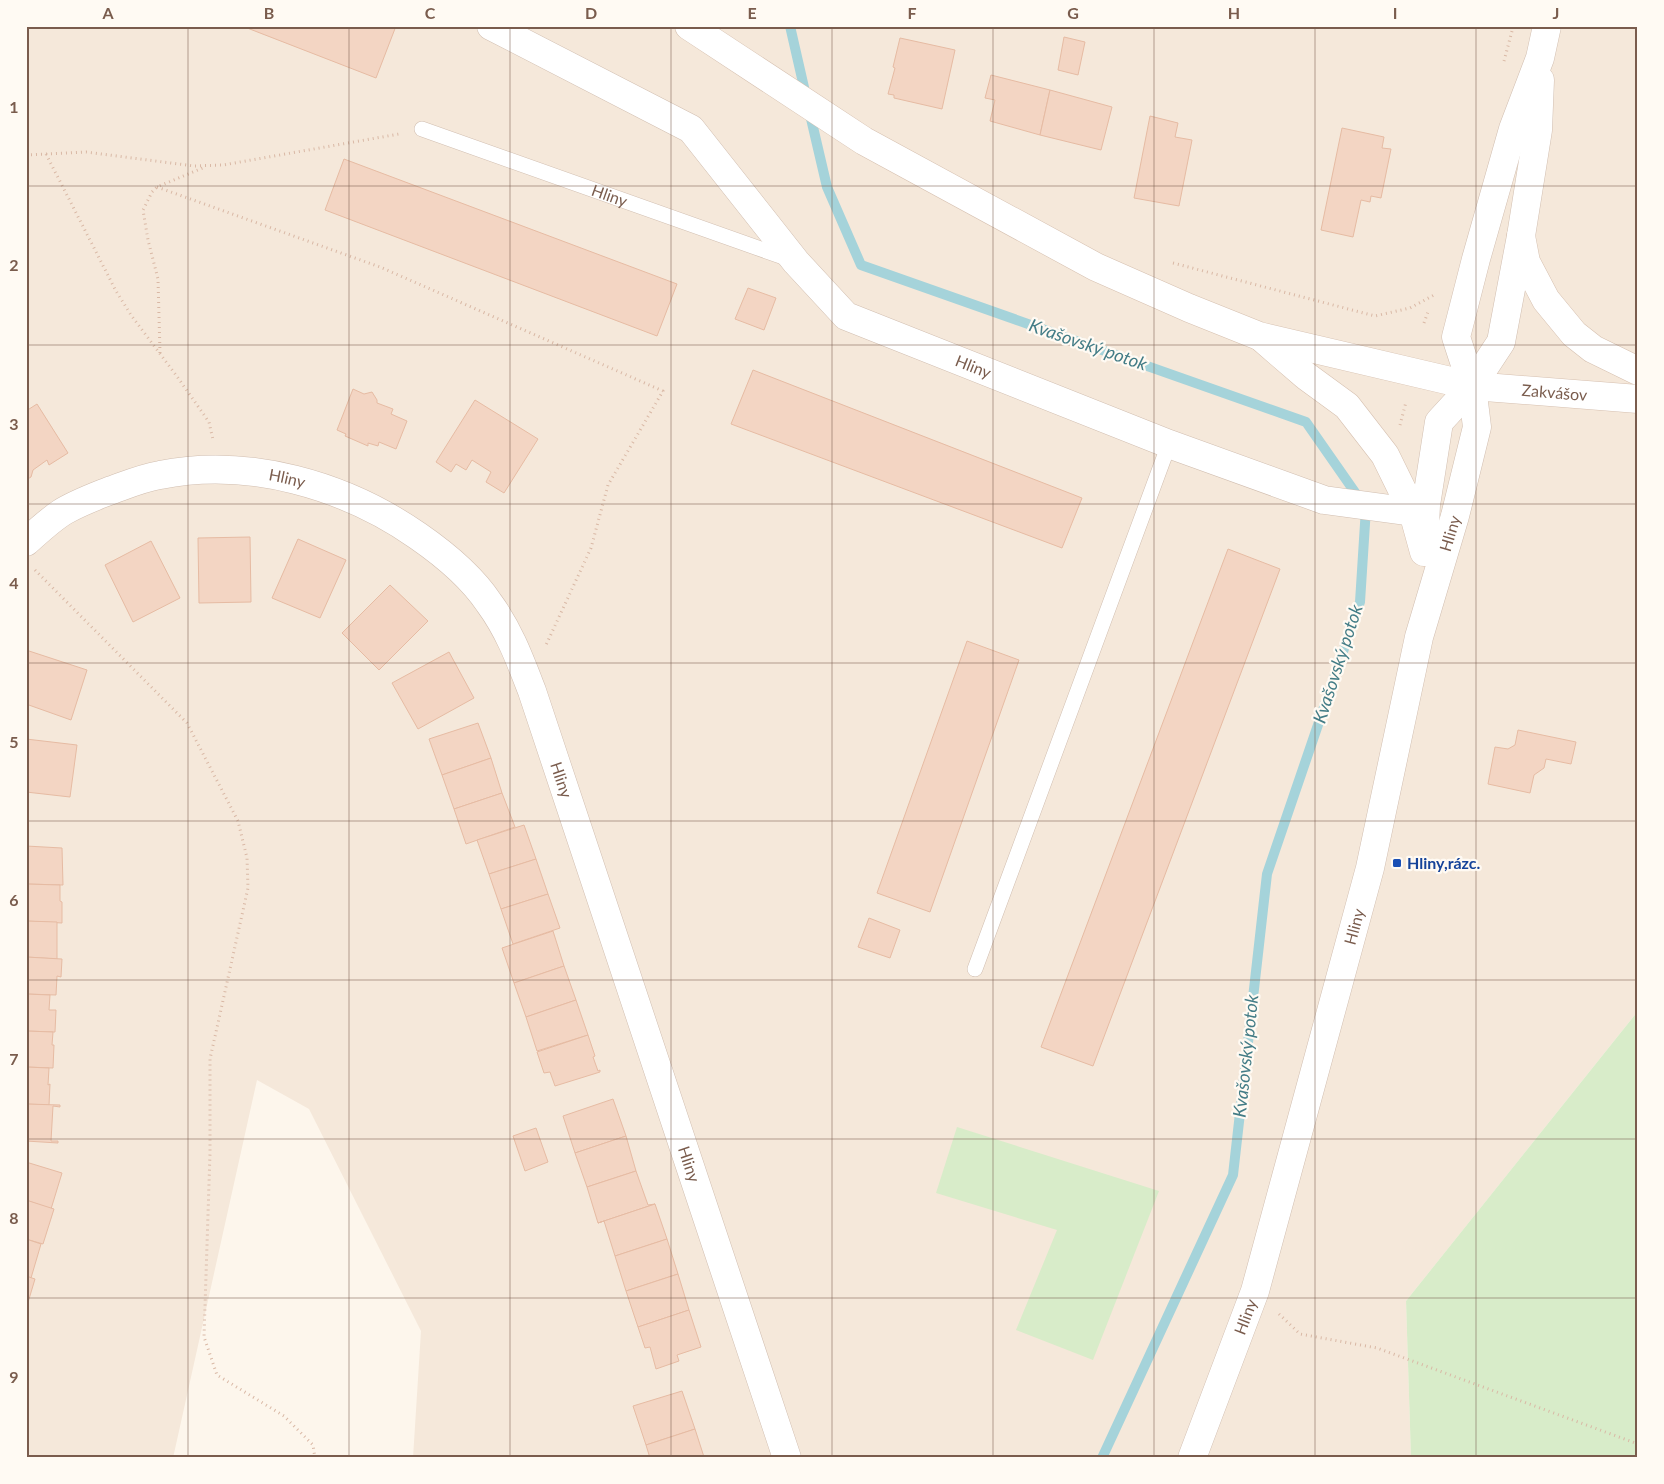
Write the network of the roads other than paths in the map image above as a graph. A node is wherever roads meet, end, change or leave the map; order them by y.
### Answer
1 (491, 26) edge
2 (689, 26) edge
3 (1547, 26) edge
4 (1540, 58) junction
5 (422, 129) road end
6 (1521, 236) junction
7 (796, 262) junction
8 (1259, 336) junction
9 (1638, 371) edge
10 (1472, 386) junction
11 (1638, 399) edge
12 (1169, 444) junction
13 (1413, 512) junction
14 (26, 542) edge
15 (1424, 552) junction
16 (1419, 637) junction
17 (975, 969) dead end
18 (787, 1458) edge
19 (1192, 1458) edge

1 - 7 street, Hliny
2 - 8 street
3 - 4 street
4 - 6 street
4 - 10 street, Hliny
5 - 7 lane, Hliny
6 - 9 street
6 - 10 street
7 - 12 street, Hliny
8 - 10 street, Zakvášov
8 - 13 street
10 - 11 street, Zakvášov
10 - 15 street
10 - 16 street, Hliny
12 - 13 street, Hliny
12 - 17 lane
13 - 15 street
14 - 18 street, Hliny
15 - 16 street
16 - 19 street, Hliny

